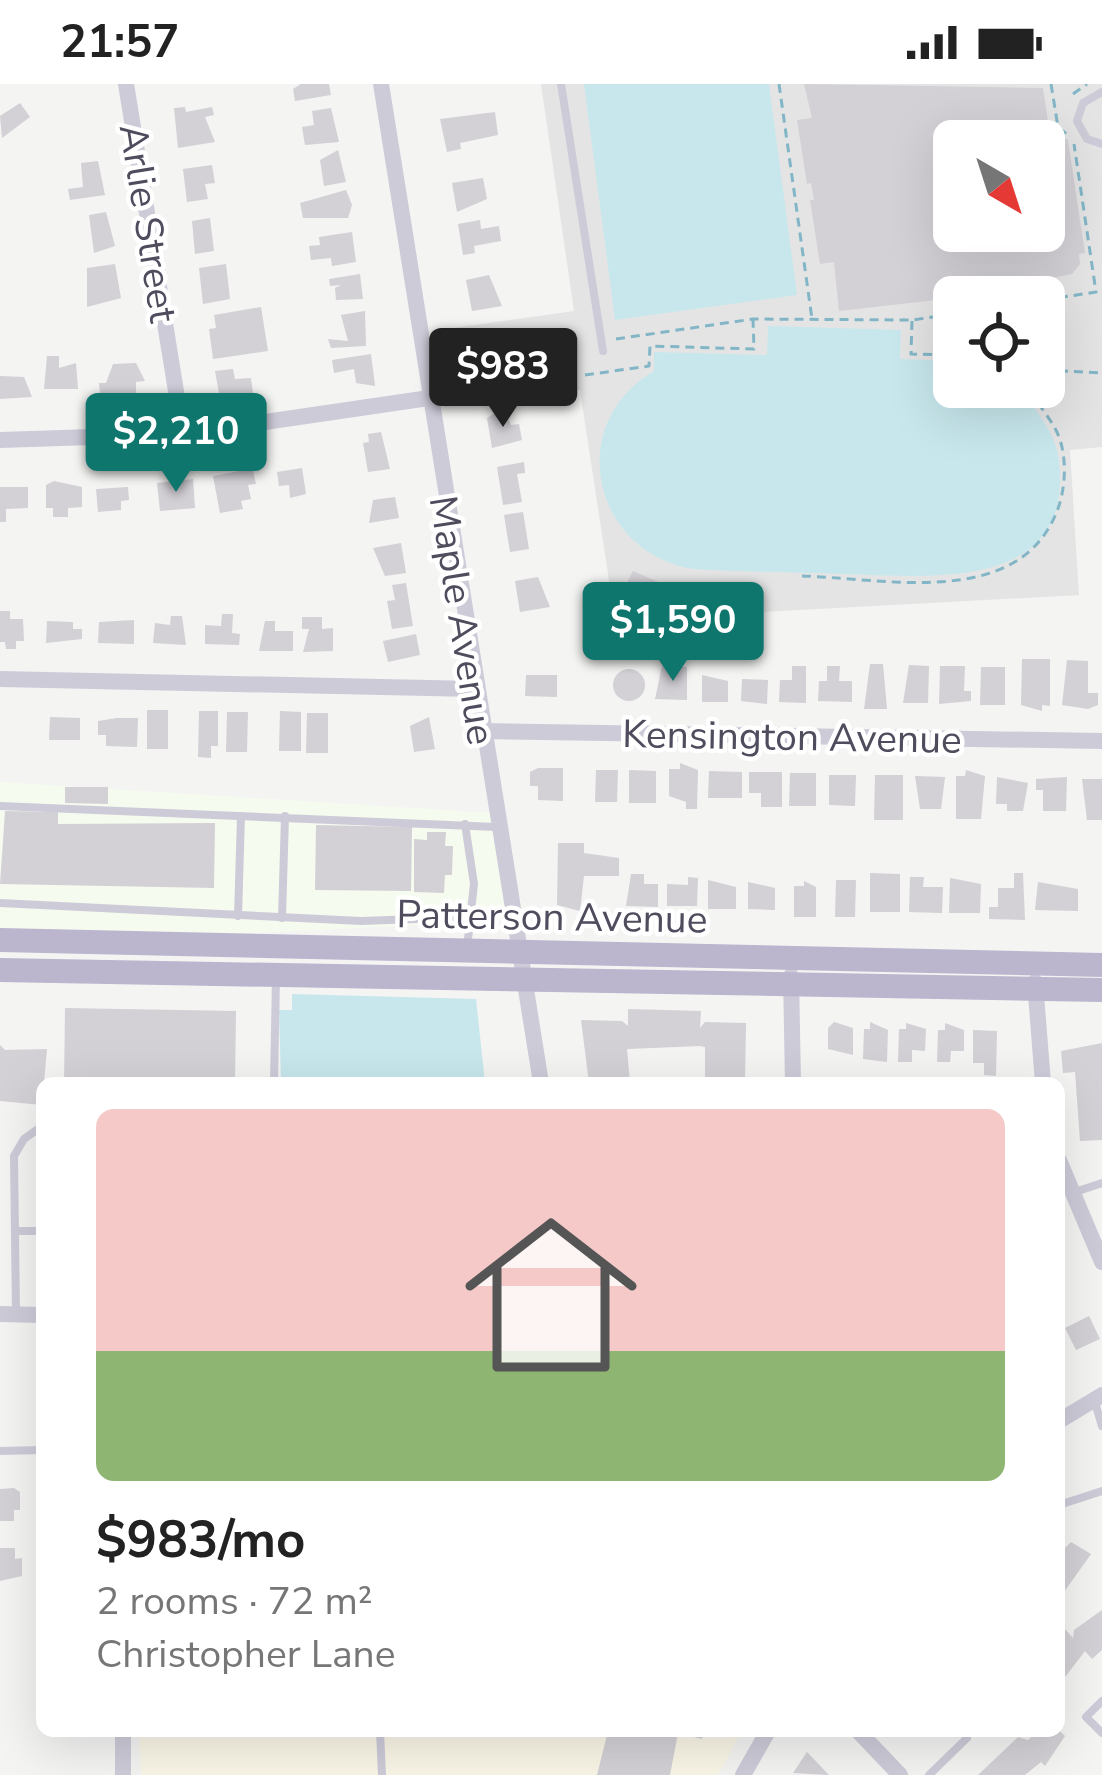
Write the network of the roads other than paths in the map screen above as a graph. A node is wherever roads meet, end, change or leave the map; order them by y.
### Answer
1 (126, 84) edge
2 (381, 84) edge
3 (561, 84) edge
4 (1102, 92) edge
5 (1102, 144) edge
6 (603, 351) road end
7 (565, 378) dead end
8 (428, 398) junction
9 (183, 434) junction
10 (0, 440) edge
11 (0, 679) edge
12 (476, 689) junction
13 (481, 731) junction
14 (1102, 741) edge
15 (0, 806) edge
16 (241, 816) junction
17 (285, 816) junction
18 (465, 824) junction
19 (496, 827) junction
20 (0, 903) edge
21 (238, 916) junction
22 (474, 917) junction
23 (282, 918) junction
24 (0, 940) edge
25 (467, 950) junction
26 (516, 951) junction
27 (792, 958) junction
28 (1102, 965) edge
29 (0, 970) edge
30 (276, 976) junction
31 (1035, 976) junction
32 (521, 981) junction
33 (790, 985) junction
34 (1102, 990) edge
35 (274, 1077) edge
36 (540, 1077) edge
37 (793, 1077) edge
38 (1043, 1077) edge
39 (36, 1130) edge
40 (1065, 1176) edge
41 (1102, 1184) edge
42 (1071, 1193) junction
43 (15, 1231) junction
44 (36, 1232) edge
45 (1102, 1262) edge
46 (8, 1314) edge
47 (1098, 1397) edge
48 (1065, 1417) edge
49 (1102, 1426) edge
50 (36, 1450) edge
51 (0, 1451) edge
52 (1102, 1491) edge
53 (1065, 1503) edge
54 (1102, 1701) edge
55 (1102, 1733) edge
56 (123, 1737) edge
57 (380, 1737) edge
58 (765, 1737) edge
59 (864, 1737) edge
60 (966, 1737) edge
61 (123, 1775) edge
62 (382, 1775) edge
63 (743, 1775) edge
64 (900, 1775) edge
65 (929, 1775) edge

1 - 9 street, Arlie Street
2 - 8 street, Maple Avenue
3 - 6 lane
4 - 5 lane
7 - 8 street
8 - 9 street
8 - 12 street, Maple Avenue
9 - 10 street
11 - 12 street
12 - 13 street, Maple Avenue
13 - 14 street, Kensington Avenue
13 - 19 street, Maple Avenue
15 - 16 lane
16 - 17 lane
16 - 21 lane
17 - 18 lane
17 - 23 lane
18 - 19 lane
18 - 22 lane
19 - 26 street, Maple Avenue
20 - 21 lane
21 - 23 lane
22 - 23 lane
22 - 25 lane
24 - 25 main road, Patterson Avenue
25 - 26 main road, Patterson Avenue
26 - 27 main road, Patterson Avenue
26 - 32 street, Maple Avenue
27 - 31 main road, Patterson Avenue
27 - 33 street
28 - 31 main road, Patterson Avenue
29 - 30 main road, Patterson Avenue
30 - 32 main road, Patterson Avenue
30 - 35 lane
31 - 33 main road, Patterson Avenue
31 - 34 main road, Patterson Avenue
31 - 38 street
32 - 33 main road, Patterson Avenue
32 - 36 street, Maple Avenue
33 - 37 street
39 - 43 lane
40 - 42 street
41 - 42 lane
42 - 45 street
43 - 44 lane
43 - 46 lane
47 - 48 street
47 - 49 lane
50 - 51 lane
52 - 53 lane
54 - 55 lane
56 - 61 street
57 - 62 lane
58 - 63 street
59 - 64 street
60 - 65 lane

